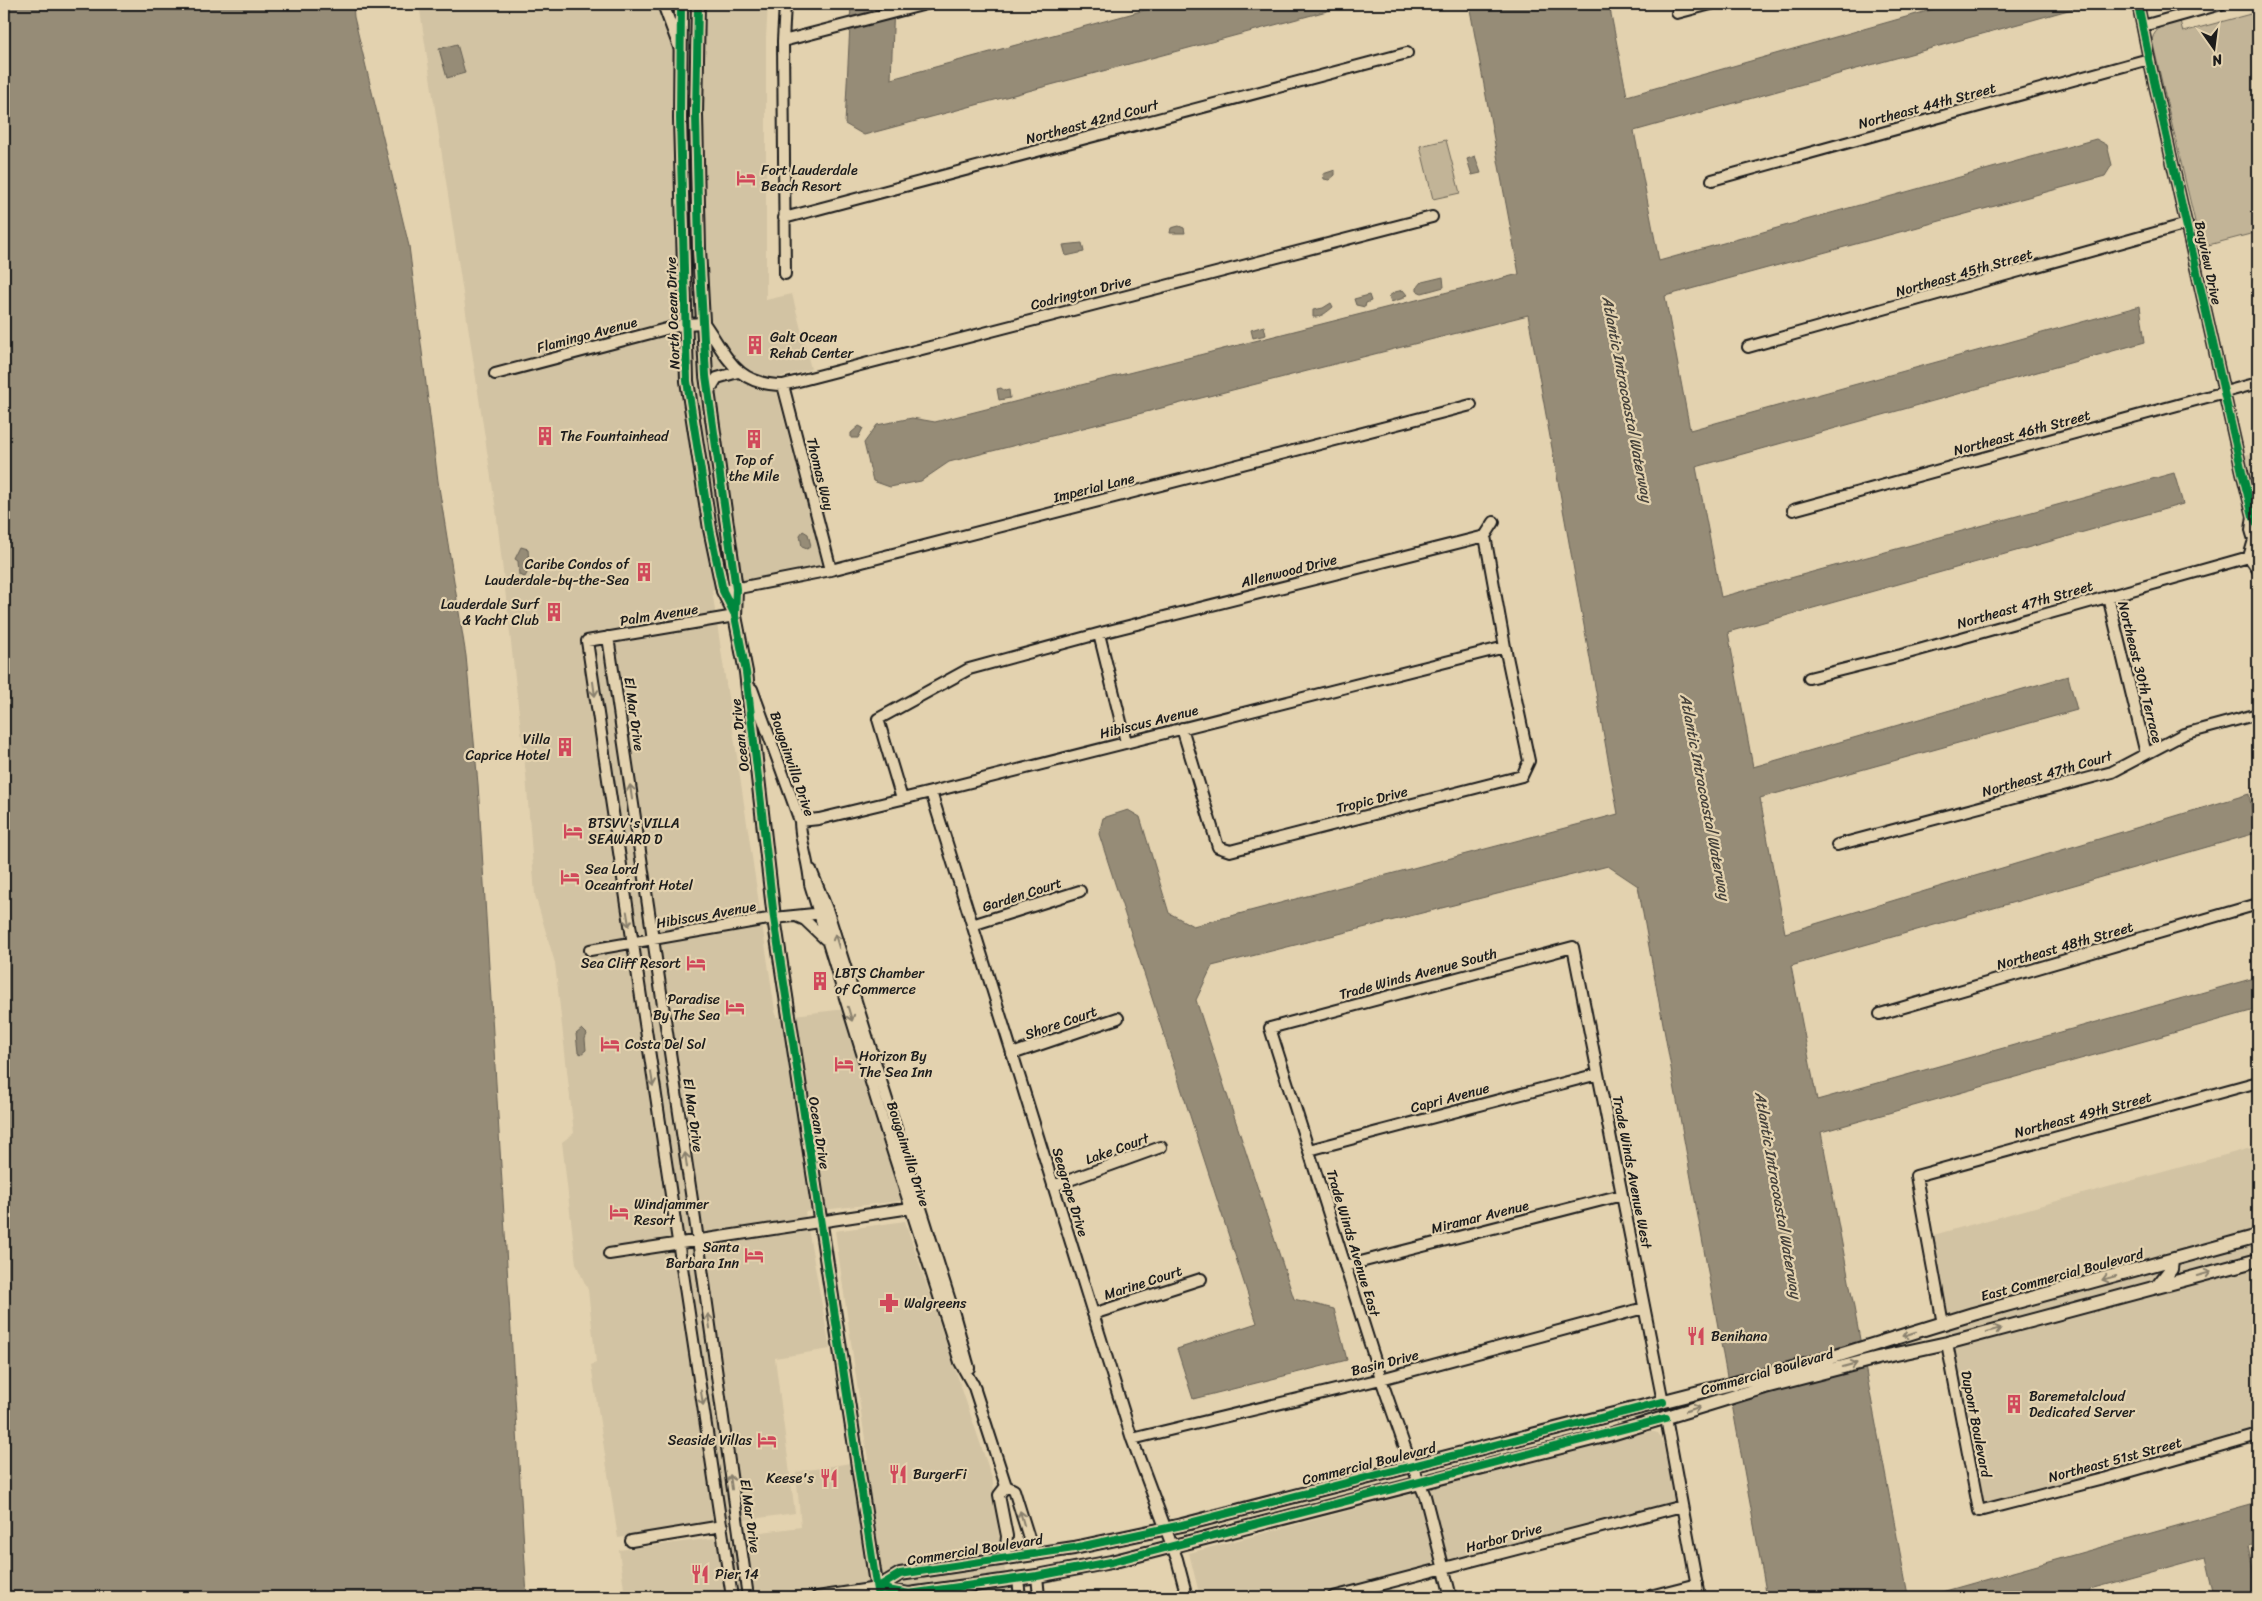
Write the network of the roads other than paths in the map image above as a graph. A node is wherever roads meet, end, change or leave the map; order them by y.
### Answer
1 (663, 4) edge
2 (681, 4) edge
3 (698, 4) edge
4 (785, 4) edge
5 (926, 4) edge
6 (1711, 4) edge
7 (2138, 4) edge
8 (2221, 4) edge
9 (1677, 13) dead end
10 (2143, 26) junction
11 (783, 40) junction
12 (680, 49) junction
13 (1407, 53) dead end
14 (2149, 59) junction
15 (1712, 180) dead end
16 (1432, 217) dead end
17 (784, 218) junction
18 (2187, 224) junction
19 (785, 274) dead end
20 (704, 323) junction
21 (685, 324) junction
22 (1748, 347) dead end
23 (738, 372) junction
24 (495, 374) dead end
25 (2258, 383) edge
26 (783, 385) junction
27 (2224, 392) junction
28 (708, 393) junction
29 (1470, 405) dead end
30 (1793, 510) dead end
31 (2253, 516) junction
32 (1494, 522) dead end
33 (2258, 526) edge
34 (1485, 536) junction
35 (2255, 558) edge
36 (831, 570) junction
37 (729, 590) junction
38 (2108, 596) junction
39 (735, 616) junction
40 (1099, 634) junction
41 (608, 637) junction
42 (1505, 647) junction
43 (746, 672) junction
44 (1809, 678) dead end
45 (2258, 714) edge
46 (1182, 728) junction
47 (1126, 742) junction
48 (2146, 754) junction
49 (931, 792) junction
50 (902, 799) junction
51 (800, 821) junction
52 (1837, 845) dead end
53 (1080, 890) dead end
54 (2258, 904) edge
55 (823, 913) junction
56 (795, 916) junction
57 (774, 918) junction
58 (972, 925) junction
59 (653, 938) junction
60 (826, 940) junction
61 (632, 942) junction
62 (1573, 947) joint
63 (590, 950) dead end
64 (1880, 1014) dead end
65 (1118, 1018) dead end
66 (1270, 1028) joint
67 (1012, 1054) junction
68 (1598, 1074) junction
69 (2258, 1082) edge
70 (1161, 1147) dead end
71 (1309, 1150) junction
72 (1053, 1186) junction
73 (1622, 1195) junction
74 (915, 1207) junction
75 (820, 1222) junction
76 (2258, 1236) edge
77 (698, 1240) junction
78 (677, 1244) junction
79 (2200, 1253) junction
80 (609, 1254) dead end
81 (2258, 1260) edge
82 (2172, 1261) junction
83 (1345, 1266) junction
84 (1201, 1278) dead end
85 (2179, 1281) junction
86 (2157, 1287) junction
87 (1644, 1308) junction
88 (1093, 1314) junction
89 (1973, 1314) junction
90 (1943, 1324) junction
91 (1947, 1343) junction
92 (1876, 1351) junction
93 (1381, 1379) junction
94 (1718, 1394) junction
95 (1663, 1402) junction
96 (1666, 1418) junction
97 (1646, 1424) junction
98 (2258, 1435) edge
99 (1132, 1439) junction
100 (1412, 1466) junction
101 (1419, 1483) junction
102 (1006, 1486) junction
103 (1682, 1506) junction
104 (1979, 1510) joint
105 (722, 1526) junction
106 (1164, 1528) junction
107 (631, 1541) dead end
108 (1172, 1546) junction
109 (1034, 1554) junction
110 (1005, 1558) junction
111 (1444, 1568) junction
112 (1037, 1576) junction
113 (1018, 1579) junction
114 (1697, 1584) junction
115 (877, 1593) edge
116 (732, 1597) edge
117 (748, 1597) edge
118 (817, 1597) edge
119 (1020, 1597) edge
120 (1039, 1597) edge
121 (1187, 1597) edge
122 (1333, 1597) edge
123 (1451, 1597) edge
124 (1646, 1597) edge
125 (1699, 1597) edge

1 - 12 street
2 - 12 main road, North Ocean Drive
3 - 20 main road, North Ocean Drive
4 - 11 street
5 - 11 street
6 - 9 street
7 - 10 street, Bayview Drive
8 - 10 street
10 - 14 street, Bayview Drive
11 - 17 street
12 - 21 main road, North Ocean Drive
13 - 17 street, Northeast 42nd Court
14 - 15 street, Northeast 44th Street
14 - 18 street, Bayview Drive
16 - 26 street, Codrington Drive
17 - 19 street
18 - 22 street, Northeast 45th Street
18 - 27 street, Bayview Drive
20 - 21 street
20 - 23 street
20 - 28 main road, North Ocean Drive
21 - 24 street, Flamingo Avenue
21 - 37 main road, North Ocean Drive
23 - 26 street, Codrington Drive
23 - 28 street
25 - 27 street, Northeast 46th Street
26 - 36 street, Thomas Way
27 - 30 street, Northeast 46th Street
27 - 31 street, Bayview Drive
28 - 37 main road, North Ocean Drive
29 - 36 street, Imperial Lane
31 - 33 street, Bayview Drive
31 - 35 street, Bayview Drive
32 - 34 street
34 - 40 street, Allenwood Drive
34 - 42 street
35 - 38 street, Northeast 47th Street
36 - 37 street, Imperial Lane
37 - 39 main road, North Ocean Drive
38 - 44 street, Northeast 47th Street
38 - 48 street, Northeast 30th Terrace
39 - 41 street, Palm Avenue
39 - 43 main road, North Ocean Drive
40 - 47 street
40 - 50 street, Allenwood Drive
59 -> 41 street, El Mar Drive
41 -> 61 street, Palm Avenue
42 - 46 street, Hibiscus Avenue
42 - 46 street, Tropic Drive
43 - 51 street, Bougainvilla Drive
43 - 57 main road, Ocean Drive
45 - 48 street, Northeast 47th Court
46 - 47 street, Hibiscus Avenue
47 - 49 street, Hibiscus Avenue
48 - 52 street, Northeast 47th Court
49 - 50 street, Hibiscus Avenue
49 - 58 street, Seagrape Drive
50 - 51 street, Hibiscus Avenue
51 - 55 street, Bougainvilla Drive
53 - 58 street, Garden Court
54 - 64 street, Northeast 48th Street
55 - 56 street, Hibiscus Avenue
55 - 60 street, Bougainvilla Drive
74 -> 55 street, Bougainvilla Drive
56 - 57 street, Hibiscus Avenue
56 - 60 street
57 - 59 street, Hibiscus Avenue
57 - 75 main road, Ocean Drive
58 - 67 street, Seagrape Drive
59 - 61 street, Hibiscus Avenue
77 -> 59 street, El Mar Drive
60 -> 74 street, Bougainvilla Drive
61 - 63 street, Hibiscus Avenue
61 -> 78 street
62 - 66 street, Trade Winds Avenue South
62 - 68 street, Trade Winds Avenue West
65 - 67 street, Shore Court
66 - 71 street, Trade Winds Avenue East
67 - 72 street, Seagrape Drive
68 - 71 street, Capri Avenue
68 - 73 street, Trade Winds Avenue West
69 - 90 street, Northeast 49th Street
70 - 72 street, Lake Court
71 - 83 street, Trade Winds Avenue East
72 - 88 street, Seagrape Drive
73 - 83 street, Miramar Avenue
73 - 87 street, Trade Winds Avenue West
74 - 75 street
74 - 102 street, Bougainvilla Drive
75 - 77 street
75 - 115 main road, Ocean Drive
76 - 79 main road, East Commercial Boulevard
77 - 78 street
117 -> 77 street, El Mar Drive
78 - 80 street
78 -> 105 street
79 - 82 main road, East Commercial Boulevard
79 - 85 main road
85 -> 81 main road
82 - 86 main road
82 -> 89 main road, East Commercial Boulevard
83 - 93 street, Trade Winds Avenue East
84 - 88 street, Marine Court
85 - 86 main road
91 -> 86 main road
87 - 93 street, Basin Drive
87 - 95 street, Trade Winds Avenue West
88 - 99 street, Seagrape Drive
89 - 90 main road, East Commercial Boulevard
89 - 91 main road
90 -> 92 main road, East Commercial Boulevard
91 - 92 main road
91 - 104 street, Dupont Boulevard
92 - 94 main road, Commercial Boulevard
93 - 99 street, Basin Drive
93 - 100 street, Trade Winds Avenue East
94 - 95 main road, Commercial Boulevard
96 -> 94 main road, Commercial Boulevard
95 - 97 main road
95 - 100 main road, Commercial Boulevard
96 - 97 main road, Commercial Boulevard
96 - 103 street
97 - 101 main road, Commercial Boulevard
98 - 104 street, Northeast 51st Street
99 - 106 street, Seagrape Drive
100 - 101 street, Trade Winds Avenue East
100 - 106 main road, Commercial Boulevard
101 - 108 main road, Commercial Boulevard
101 - 111 street, Trade Winds Avenue East
109 -> 102 street
102 - 110 street, Bougainvilla Drive
103 - 111 street, Harbor Drive
103 - 114 street
105 - 107 street
105 - 116 street
106 - 108 street, Seagrape Drive
106 - 109 main road, Commercial Boulevard
108 - 112 main road, Commercial Boulevard
108 - 121 street, Seagrape Drive
109 - 110 main road, Commercial Boulevard
109 - 113 main road
110 - 115 main road, Commercial Boulevard
111 - 122 street, Harbor Drive
111 - 123 street
112 - 113 main road, Commercial Boulevard
112 - 120 street
113 - 115 main road, Commercial Boulevard
113 - 119 street
114 - 124 street
114 - 125 street
115 - 118 street, Commercial Boulevard

